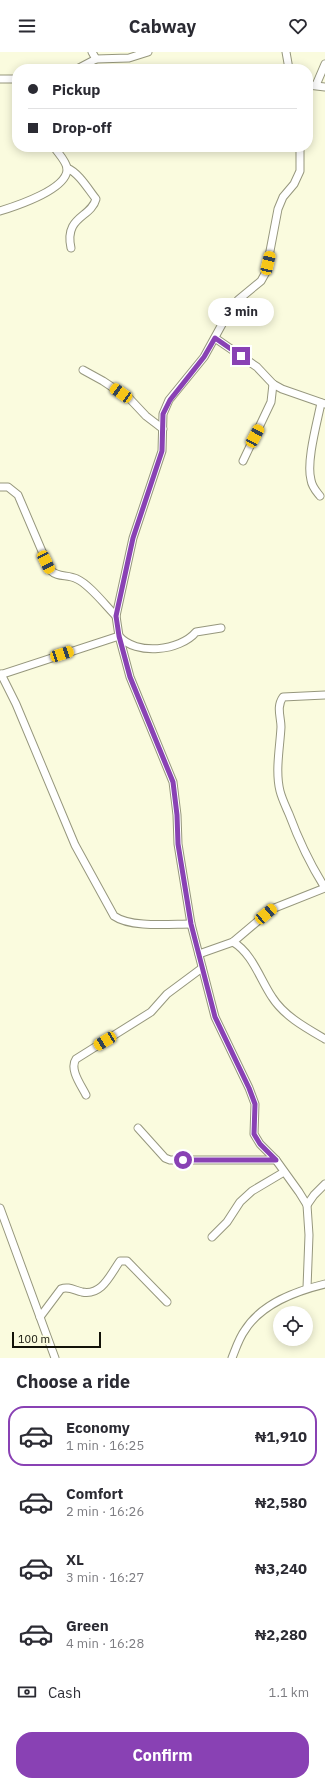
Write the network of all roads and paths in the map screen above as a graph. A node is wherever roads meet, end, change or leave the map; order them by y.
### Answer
1 (92, 52) edge
2 (148, 52) edge
3 (286, 52) edge
4 (96, 59) junction
5 (86, 64) edge
6 (288, 64) edge
7 (325, 64) edge
8 (0, 79) edge
9 (12, 79) edge
10 (316, 85) joint
11 (325, 87) edge
12 (57, 152) edge
13 (300, 152) edge
14 (67, 168) junction
15 (0, 211) edge
16 (71, 248) dead end
17 (215, 338) junction
18 (83, 370) dead end
19 (273, 384) junction
20 (323, 403) edge
21 (163, 429) junction
22 (243, 461) dead end
23 (0, 487) edge
24 (320, 496) dead end
25 (116, 616) junction
26 (221, 628) dead end
27 (119, 636) junction
28 (0, 674) edge
29 (325, 695) edge
30 (191, 924) junction
31 (233, 942) junction
32 (200, 954) junction
33 (202, 968) junction
34 (325, 1039) edge
35 (86, 1095) dead end
36 (138, 1128) dead end
37 (276, 1160) junction
38 (284, 1172) junction
39 (325, 1184) edge
40 (307, 1206) junction
41 (0, 1208) edge
42 (212, 1237) dead end
43 (325, 1284) edge
44 (307, 1288) junction
45 (167, 1302) dead end
46 (40, 1317) junction
47 (55, 1358) edge
48 (232, 1358) edge

1 - 4 street
2 - 4 street
3 - 6 street
4 - 5 street
7 - 10 street
8 - 9 street
10 - 11 street
12 - 14 street
13 - 17 street
14 - 15 street
14 - 16 street
17 - 19 street
17 - 21 street
18 - 21 street
19 - 20 street
19 - 22 street
20 - 24 street
21 - 25 street
23 - 25 street
25 - 27 street
26 - 27 street
27 - 28 street
27 - 30 street
28 - 30 street
29 - 31 street
30 - 32 street
31 - 32 street
31 - 34 street
32 - 33 street
33 - 35 street
33 - 37 street
36 - 37 street
37 - 38 street
38 - 40 street
38 - 42 street
39 - 40 street
40 - 44 street
41 - 46 street
43 - 44 street
44 - 48 street
45 - 46 street
46 - 47 street

